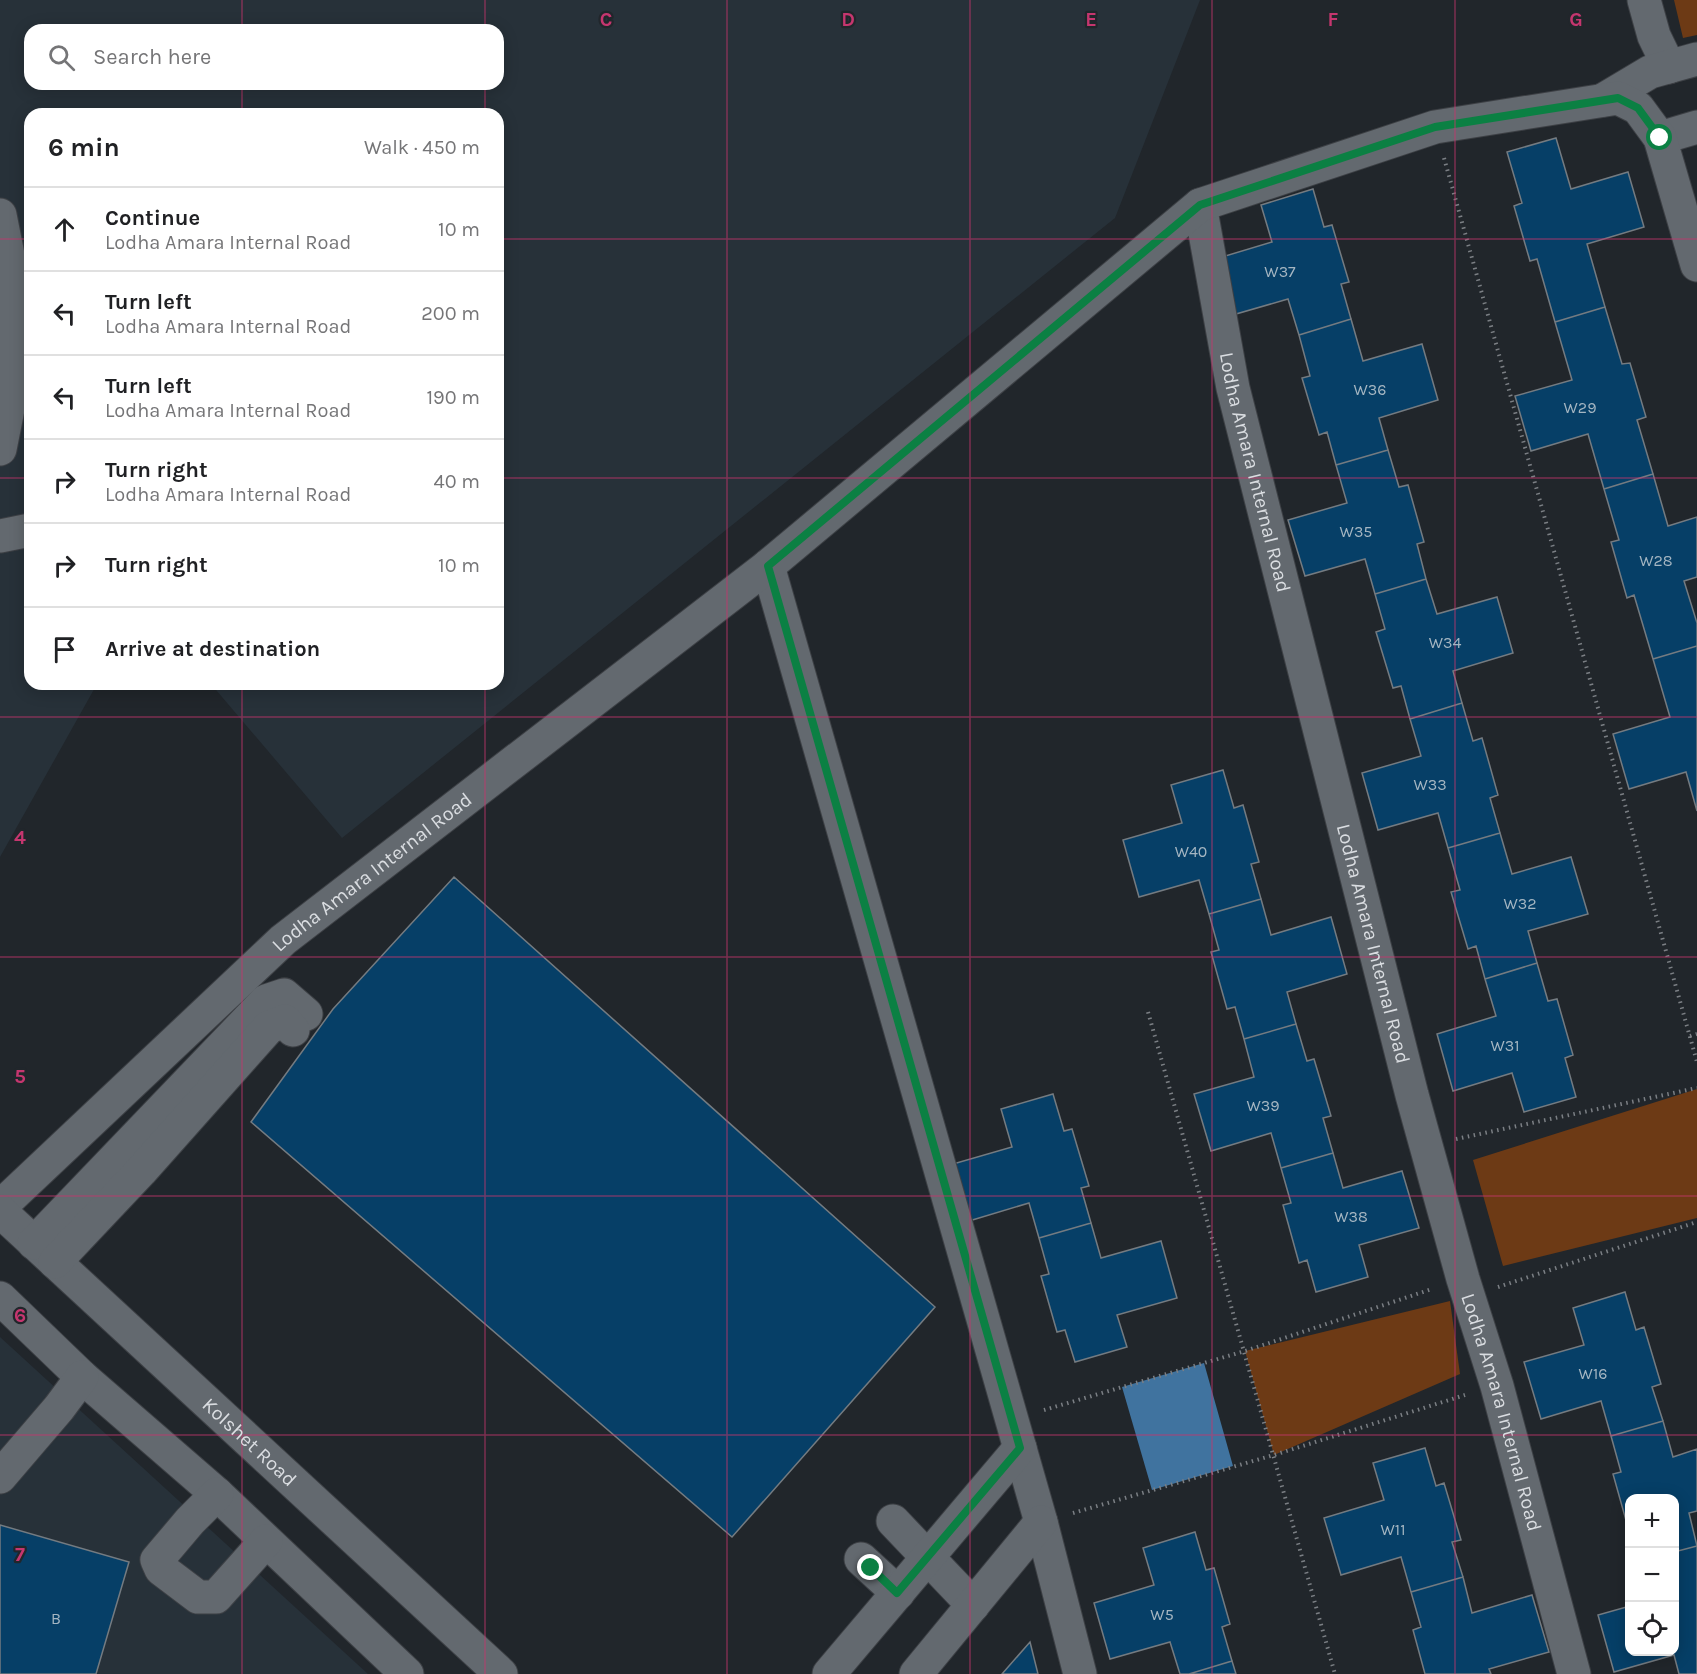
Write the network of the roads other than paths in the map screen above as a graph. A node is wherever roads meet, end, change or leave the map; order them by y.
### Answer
1 (1644, 0) edge
2 (1683, 63) edge
3 (1603, 100) junction
4 (1697, 127) edge
5 (1660, 138) junction
6 (1200, 205) junction
7 (0, 215) edge
8 (1697, 265) edge
9 (0, 449) edge
10 (24, 531) edge
11 (0, 536) edge
12 (768, 566) junction
13 (300, 1022) dead end
14 (0, 1209) edge
15 (45, 1252) junction
16 (0, 1298) edge
17 (82, 1377) junction
18 (1016, 1434) junction
19 (0, 1477) edge
20 (216, 1494) junction
21 (893, 1521) dead end
22 (1041, 1522) junction
23 (266, 1541) junction
24 (928, 1556) junction
25 (861, 1559) dead end
26 (897, 1593) junction
27 (973, 1605) junction
28 (407, 1674) edge
29 (501, 1674) edge
30 (829, 1674) edge
31 (916, 1674) edge
32 (1080, 1674) edge
33 (1574, 1674) edge

1 - 2 street
2 - 3 street
3 - 5 street, Lodha Amara Internal Road
3 - 6 street, Lodha Amara Internal Road
4 - 5 street
5 - 8 street, Lodha Amara Internal Road
6 - 12 street, Lodha Amara Internal Road
6 - 33 street, Lodha Amara Internal Road
7 - 9 street
10 - 11 street
12 - 14 street, Lodha Amara Internal Road
12 - 18 street
13 - 15 street
14 - 15 street, Kolshet Road
15 - 29 street, Kolshet Road
16 - 17 street
17 - 19 street
17 - 20 street
18 - 22 street
18 - 24 street
20 - 23 street
20 - 23 street
21 - 24 street
22 - 27 street
22 - 32 street
23 - 28 street
24 - 26 street
24 - 27 street
25 - 26 street
26 - 30 street
27 - 31 street

